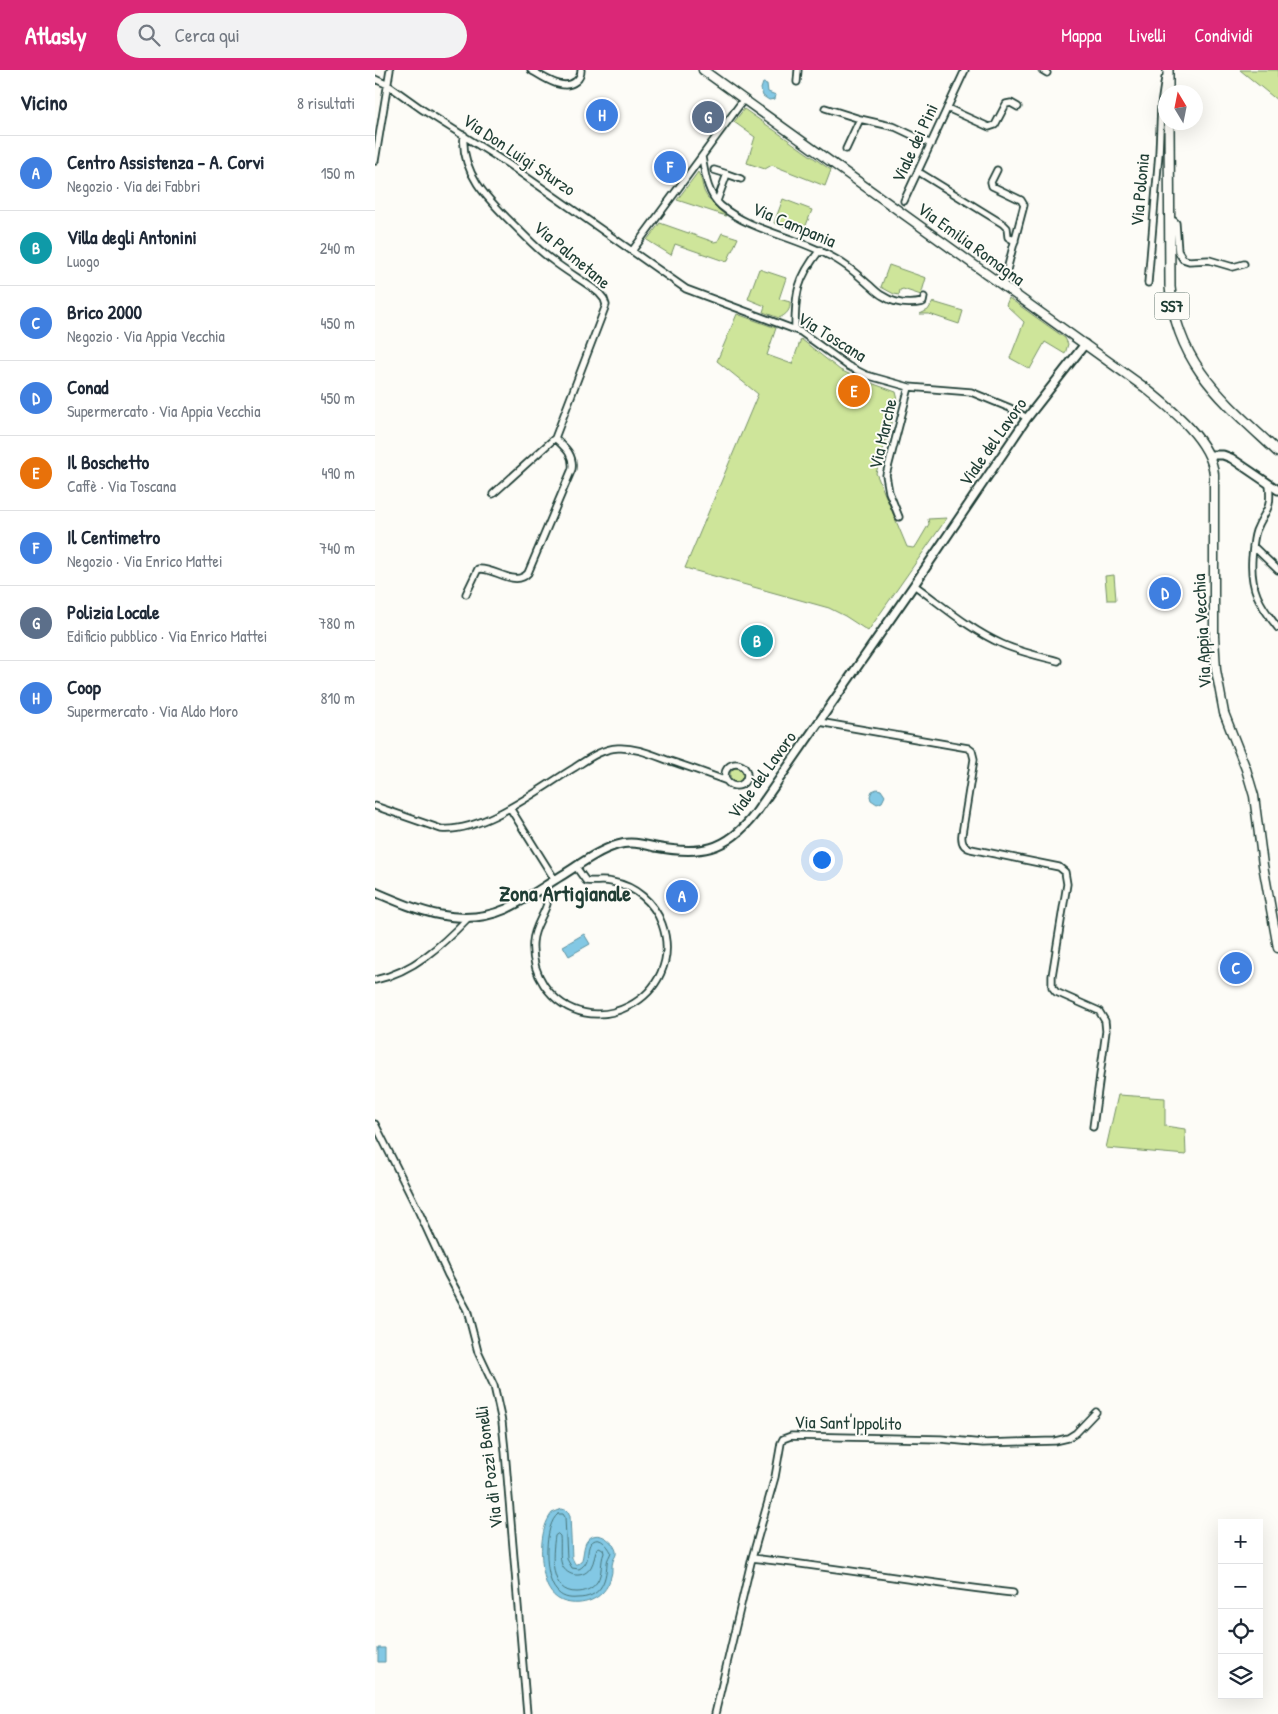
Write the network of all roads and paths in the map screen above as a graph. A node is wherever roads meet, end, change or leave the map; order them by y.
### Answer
1 (390, 70) edge
2 (531, 70) edge
3 (581, 70) edge
4 (703, 70) edge
5 (798, 70) edge
6 (965, 70) edge
7 (1167, 70) edge
8 (375, 79) edge
9 (797, 82) dead end
10 (388, 85) junction
11 (1168, 85) edge
12 (744, 99) junction
13 (1018, 107) dead end
14 (825, 108) dead end
15 (947, 108) junction
16 (860, 119) junction
17 (1169, 130) edge
18 (464, 135) junction
19 (931, 144) junction
20 (846, 149) dead end
21 (702, 157) junction
22 (375, 161) edge
23 (714, 170) dead end
24 (997, 170) dead end
25 (727, 174) junction
26 (922, 174) dead end
27 (741, 179) dead end
28 (717, 201) junction
29 (904, 201) dead end
30 (1169, 220) junction
31 (1015, 241) junction
32 (820, 250) junction
33 (632, 251) junction
34 (1244, 264) dead end
35 (1148, 283) dead end
36 (1003, 285) junction
37 (924, 297) dead end
38 (795, 330) junction
39 (1085, 344) junction
40 (909, 387) junction
41 (1027, 418) junction
42 (555, 438) junction
43 (1278, 452) edge
44 (1209, 455) junction
45 (1269, 484) junction
46 (1278, 490) edge
47 (493, 494) dead end
48 (899, 517) dead end
49 (1253, 546) junction
50 (1278, 570) edge
51 (914, 585) junction
52 (466, 594) dead end
53 (1278, 628) edge
54 (1058, 661) dead end
55 (819, 722) junction
56 (727, 781) dead end
57 (375, 806) edge
58 (510, 808) junction
59 (576, 867) junction
60 (555, 880) junction
61 (541, 888) junction
62 (375, 892) edge
63 (468, 918) junction
64 (1278, 947) edge
65 (375, 980) edge
66 (375, 1124) edge
67 (1093, 1127) dead end
68 (1096, 1412) dead end
69 (753, 1558) junction
70 (1013, 1594) dead end
71 (527, 1714) edge
72 (715, 1714) edge

1 - 10 street
2 - 3 street
4 - 12 main road, Via Emilia Romagna
5 - 9 street
6 - 15 street, Viale dei Pini
7 - 11 main road
7 - 35 street, Via Polonia
8 - 10 street, Via Don Luigi Sturzo
10 - 18 street, Via Don Luigi Sturzo
10 - 22 street
12 - 21 street
12 - 36 main road, Via Emilia Romagna
13 - 15 street
14 - 16 street
15 - 19 street, Viale dei Pini
16 - 19 street
16 - 20 street
17 - 30 main road, SS7
18 - 33 street, Via Don Luigi Sturzo
18 - 42 street, Via Palmetane
19 - 29 street, Viale dei Pini
21 - 28 street
21 - 33 street
23 - 25 street
24 - 31 street
25 - 27 street
25 - 28 street
26 - 31 street
28 - 32 street, Via Campania
30 - 34 street
30 - 43 main road, SS7
31 - 36 street
32 - 37 street, Via Campania
32 - 38 street
33 - 38 street, Via Toscana
36 - 39 main road, Via Emilia Romagna
38 - 40 street, Via Toscana
39 - 41 street, Viale del Lavoro
39 - 44 main road, Via Emilia Romagna
40 - 41 street, Via Toscana
40 - 48 street, Via Marche
41 - 51 street, Viale del Lavoro
42 - 47 street, Via Palmetane
42 - 52 street
44 - 45 street
44 - 64 main road, Via Appia Vecchia
45 - 46 street
45 - 49 street
49 - 50 street
49 - 53 street
51 - 54 street
51 - 55 street, Viale del Lavoro
55 - 59 street, Viale del Lavoro
55 - 67 street
56 - 58 street
57 - 58 street
58 - 60 street
59 - 60 street, Viale del Lavoro
59 - 61 street
60 - 61 street, Viale del Lavoro
61 - 63 street, Viale del Lavoro
62 - 63 street, Viale del Lavoro
63 - 65 street
66 - 71 street, Via di Pozzi Bonelli
68 - 69 street, Via Sant'Ippolito
69 - 70 street
69 - 72 street, Via Sant'Ippolito

